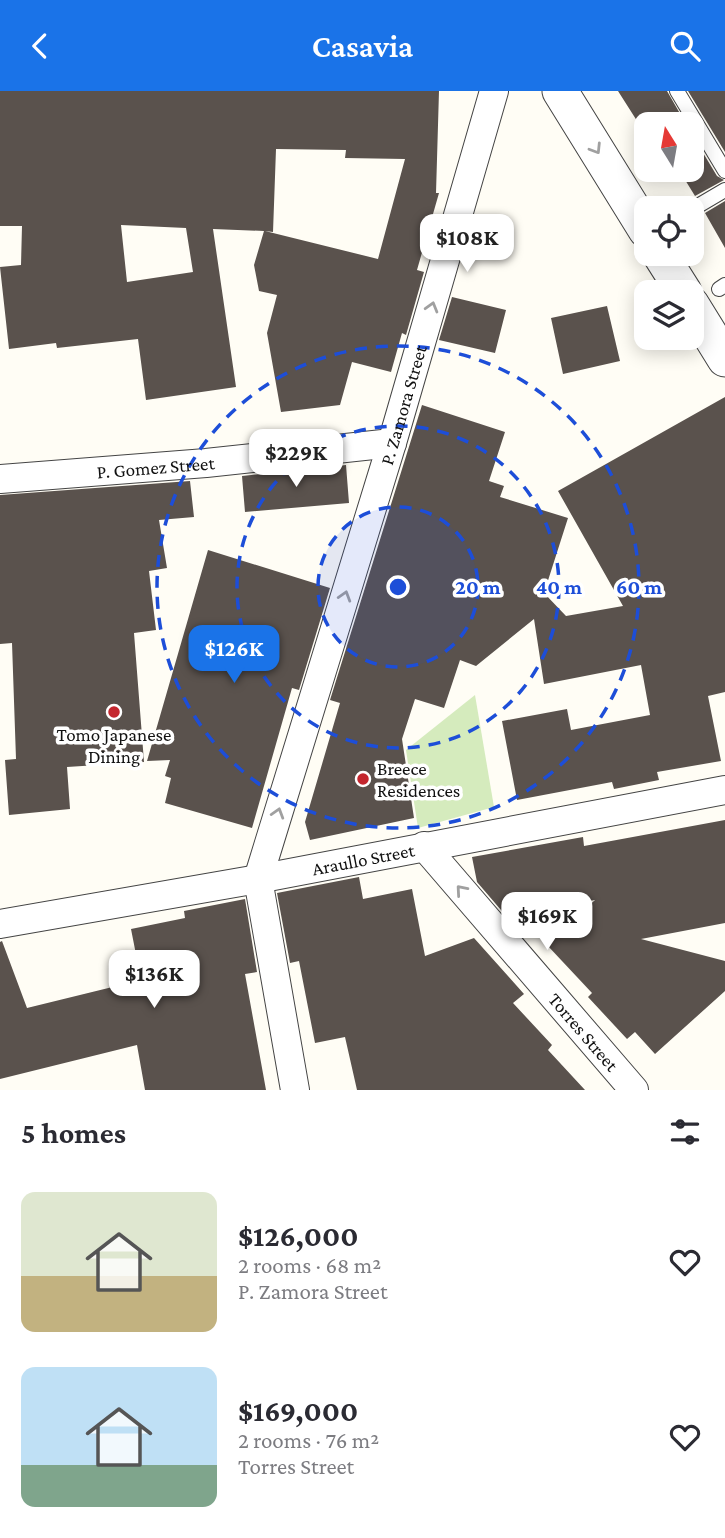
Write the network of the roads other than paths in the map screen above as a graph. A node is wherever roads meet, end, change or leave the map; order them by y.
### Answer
1 (494, 91) edge
2 (560, 91) edge
3 (677, 91) edge
4 (725, 171) edge
5 (725, 190) edge
6 (704, 202) edge
7 (634, 211) edge
8 (712, 293) edge
9 (725, 359) edge
10 (393, 443) junction
11 (0, 479) edge
12 (725, 790) edge
13 (424, 846) junction
14 (258, 879) junction
15 (0, 924) edge
16 (295, 1090) edge
17 (634, 1090) edge

10 -> 1 street, P. Zamora Street
2 -> 7 street
3 - 4 lane
5 - 6 lane
8 - 9 street
10 - 11 street, P. Gomez Street
14 -> 10 street, P. Zamora Street
12 - 13 street, Araullo Street
13 - 14 street, Araullo Street
17 -> 13 street, Torres Street
14 - 15 street, Araullo Street
14 - 16 street

